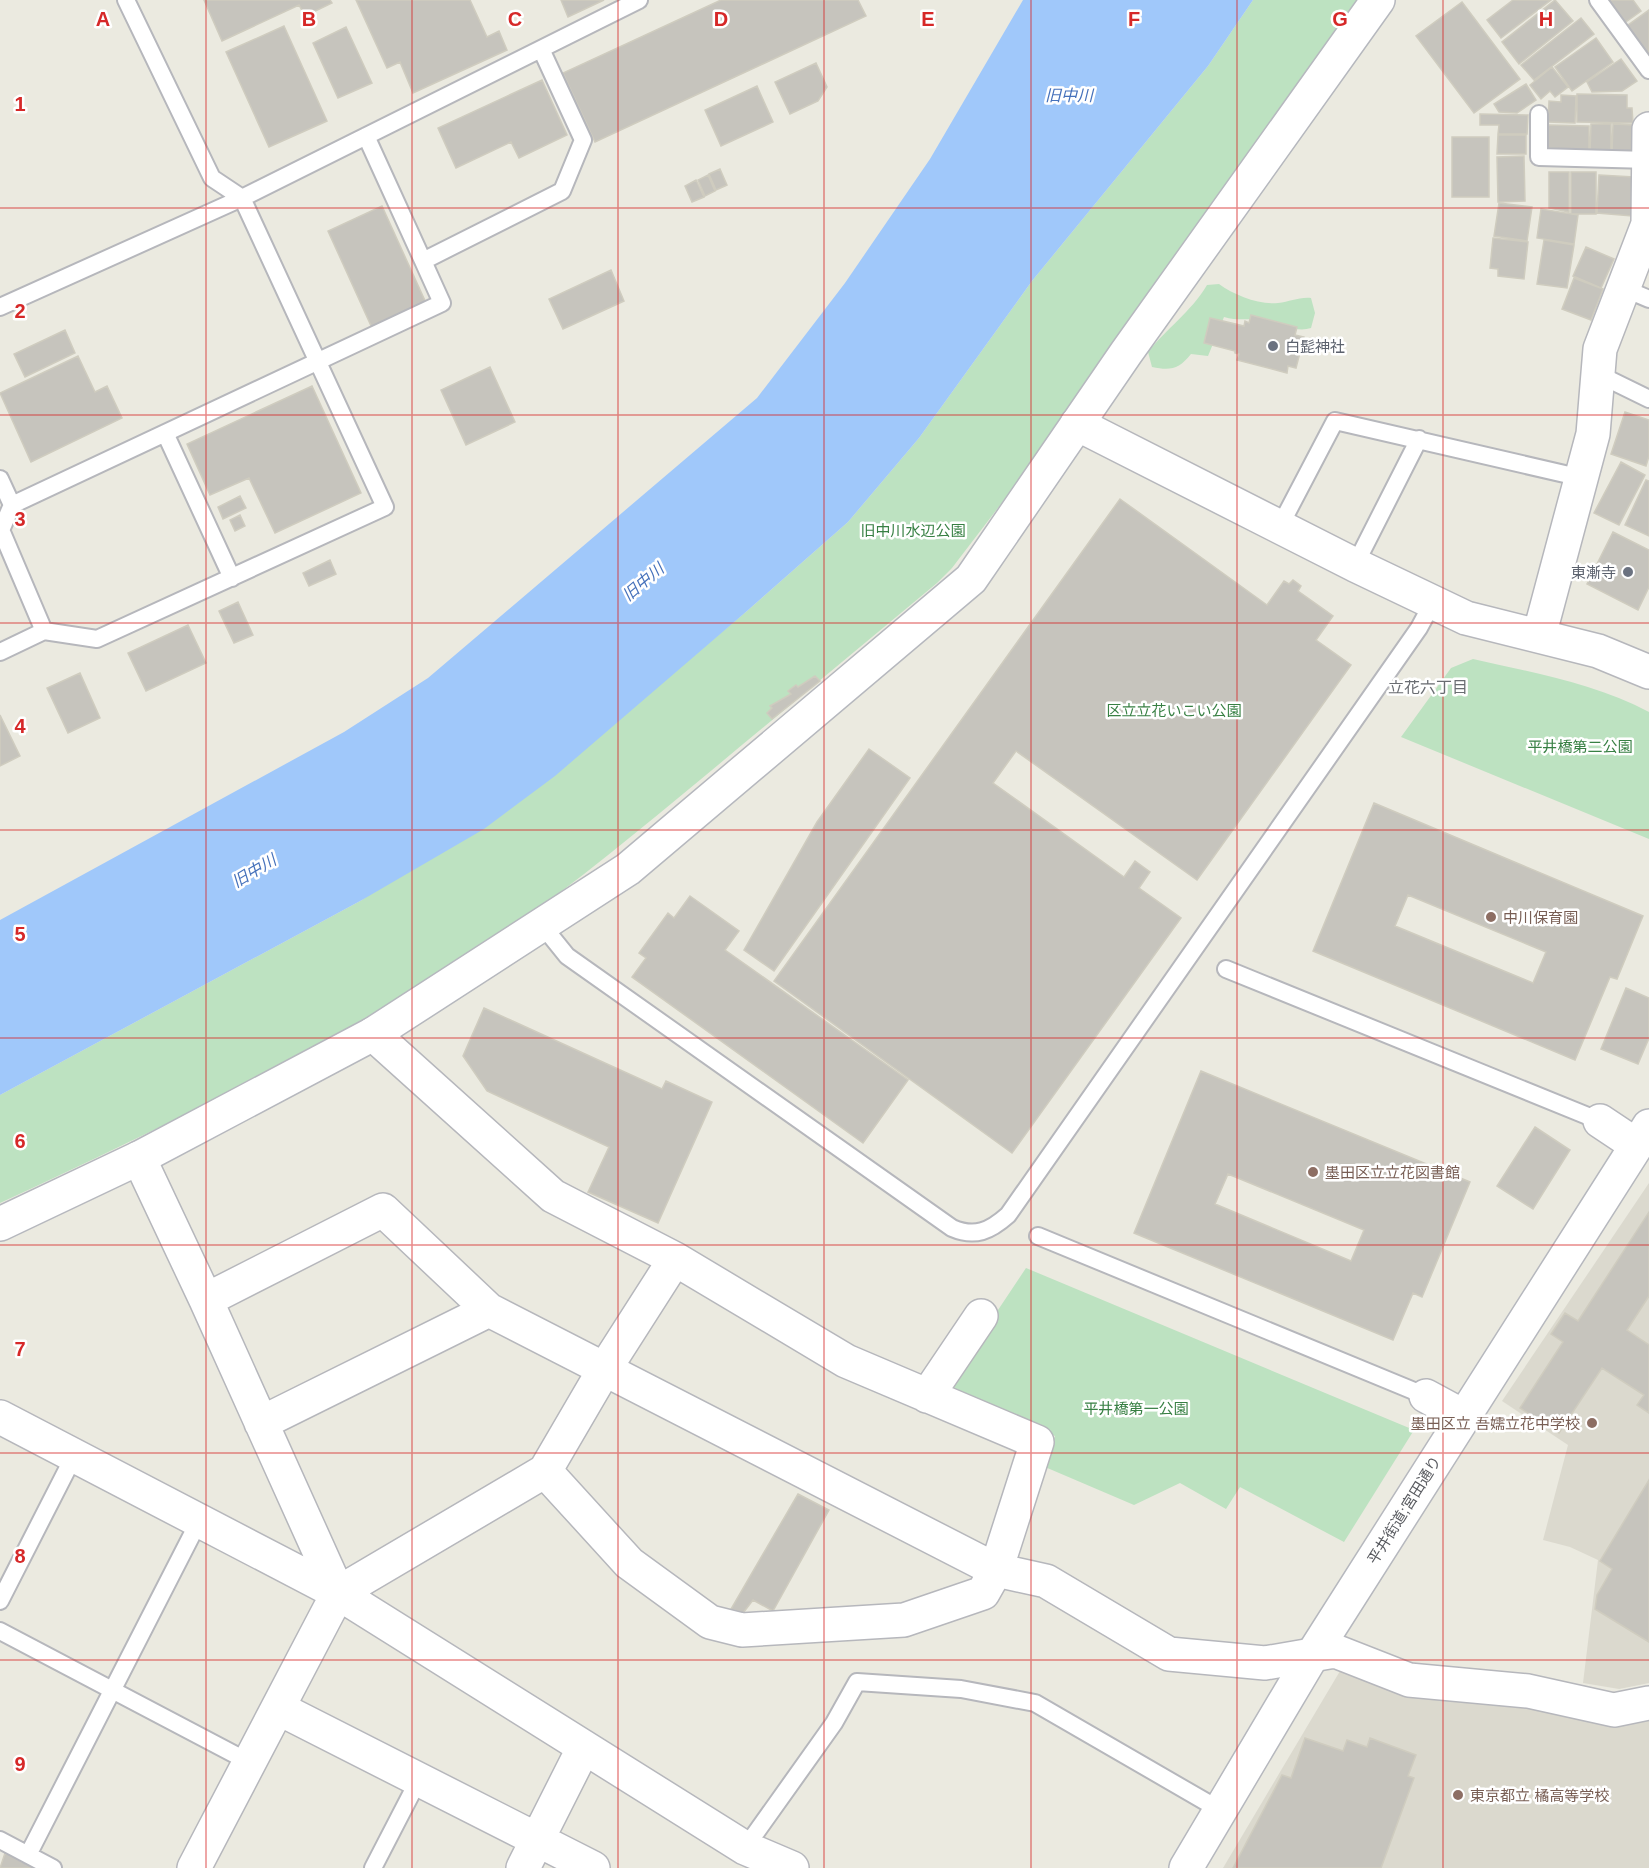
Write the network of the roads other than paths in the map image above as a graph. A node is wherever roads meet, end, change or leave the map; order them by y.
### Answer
1 (126, 0) edge
2 (639, 0) edge
3 (1378, 0) edge
4 (1598, 0) edge
5 (541, 49) junction
6 (1649, 70) edge
7 (1539, 114) dead end
8 (1649, 129) edge
9 (366, 136) junction
10 (1649, 160) edge
11 (242, 198) junction
12 (423, 261) junction
13 (1636, 293) edge
14 (0, 307) edge
15 (318, 361) junction
16 (1598, 374) junction
17 (1649, 399) edge
18 (1077, 424) junction
19 (165, 433) junction
20 (1419, 439) junction
21 (1582, 478) junction
22 (0, 479) edge
23 (12, 505) junction
24 (1280, 526) junction
25 (1355, 565) junction
26 (232, 578) junction
27 (1433, 602) junction
28 (44, 631) junction
29 (1539, 636) junction
30 (0, 652) edge
31 (1649, 672) edge
32 (542, 925) junction
33 (1226, 969) dead end
34 (373, 1034) junction
35 (1600, 1121) joint
36 (1643, 1135) edge
37 (138, 1158) junction
38 (0, 1224) edge
39 (1038, 1236) dead end
40 (675, 1259) junction
41 (206, 1299) junction
42 (489, 1310) junction
43 (981, 1316) dead end
44 (604, 1370) junction
45 (927, 1396) junction
46 (1426, 1396) joint
47 (1463, 1416) junction
48 (0, 1417) edge
49 (261, 1423) junction
50 (74, 1456) junction
51 (545, 1471) junction
52 (199, 1521) junction
53 (996, 1570) junction
54 (338, 1593) junction
55 (0, 1601) edge
56 (0, 1631) edge
57 (1313, 1654) junction
58 (112, 1690) junction
59 (1649, 1703) edge
60 (278, 1708) junction
61 (584, 1747) junction
62 (249, 1762) junction
63 (419, 1779) junction
64 (1220, 1810) junction
65 (538, 1839) junction
66 (0, 1840) edge
67 (745, 1848) junction
68 (28, 1855) junction
69 (53, 1868) edge
70 (194, 1868) edge
71 (373, 1868) edge
72 (523, 1868) edge
73 (593, 1868) edge
74 (792, 1868) edge
75 (1186, 1868) edge

1 - 11 lane
2 - 5 lane
3 - 18 street
4 - 6 lane
5 - 9 lane
5 - 12 lane
7 - 10 lane
8 - 10 street
9 - 11 lane
9 - 12 lane
10 - 13 street
11 - 14 lane
11 - 15 lane
12 - 15 lane
13 - 16 street
15 - 19 lane
15 - 26 lane
16 - 17 lane
16 - 21 street
18 - 24 street
18 - 32 street
19 - 23 lane
19 - 26 lane
20 - 21 lane
20 - 24 lane
20 - 25 lane
21 - 29 street
22 - 23 lane
23 - 28 lane
24 - 25 street
25 - 27 street
26 - 28 lane
27 - 29 street
27 - 32 lane
28 - 30 lane
29 - 31 street
32 - 34 street
33 - 35 lane
34 - 37 street
34 - 40 street
35 - 36 street
36 - 47 street, 平井街道;宮田通り
37 - 38 street
37 - 41 street
39 - 46 lane
40 - 44 street
40 - 45 street
41 - 42 street
41 - 49 street
42 - 44 street
42 - 49 street
43 - 45 street
44 - 51 street
44 - 53 street
45 - 53 street
46 - 47 street
47 - 57 street, 平井街道;宮田通り
48 - 50 street
49 - 54 street
50 - 52 street
50 - 55 lane
51 - 53 street
51 - 54 street
52 - 54 street
52 - 58 lane
53 - 57 street
54 - 60 street
54 - 61 street
56 - 58 lane
57 - 59 street
57 - 64 street, 平井街道;宮田通り
58 - 62 lane
58 - 68 lane
60 - 62 street
60 - 63 street
61 - 65 street
61 - 67 street
62 - 70 street
63 - 65 street
63 - 71 lane
64 - 67 lane
64 - 75 street, 平井街道;宮田通り
65 - 72 street
65 - 73 street
66 - 68 lane
67 - 74 street
68 - 69 lane

